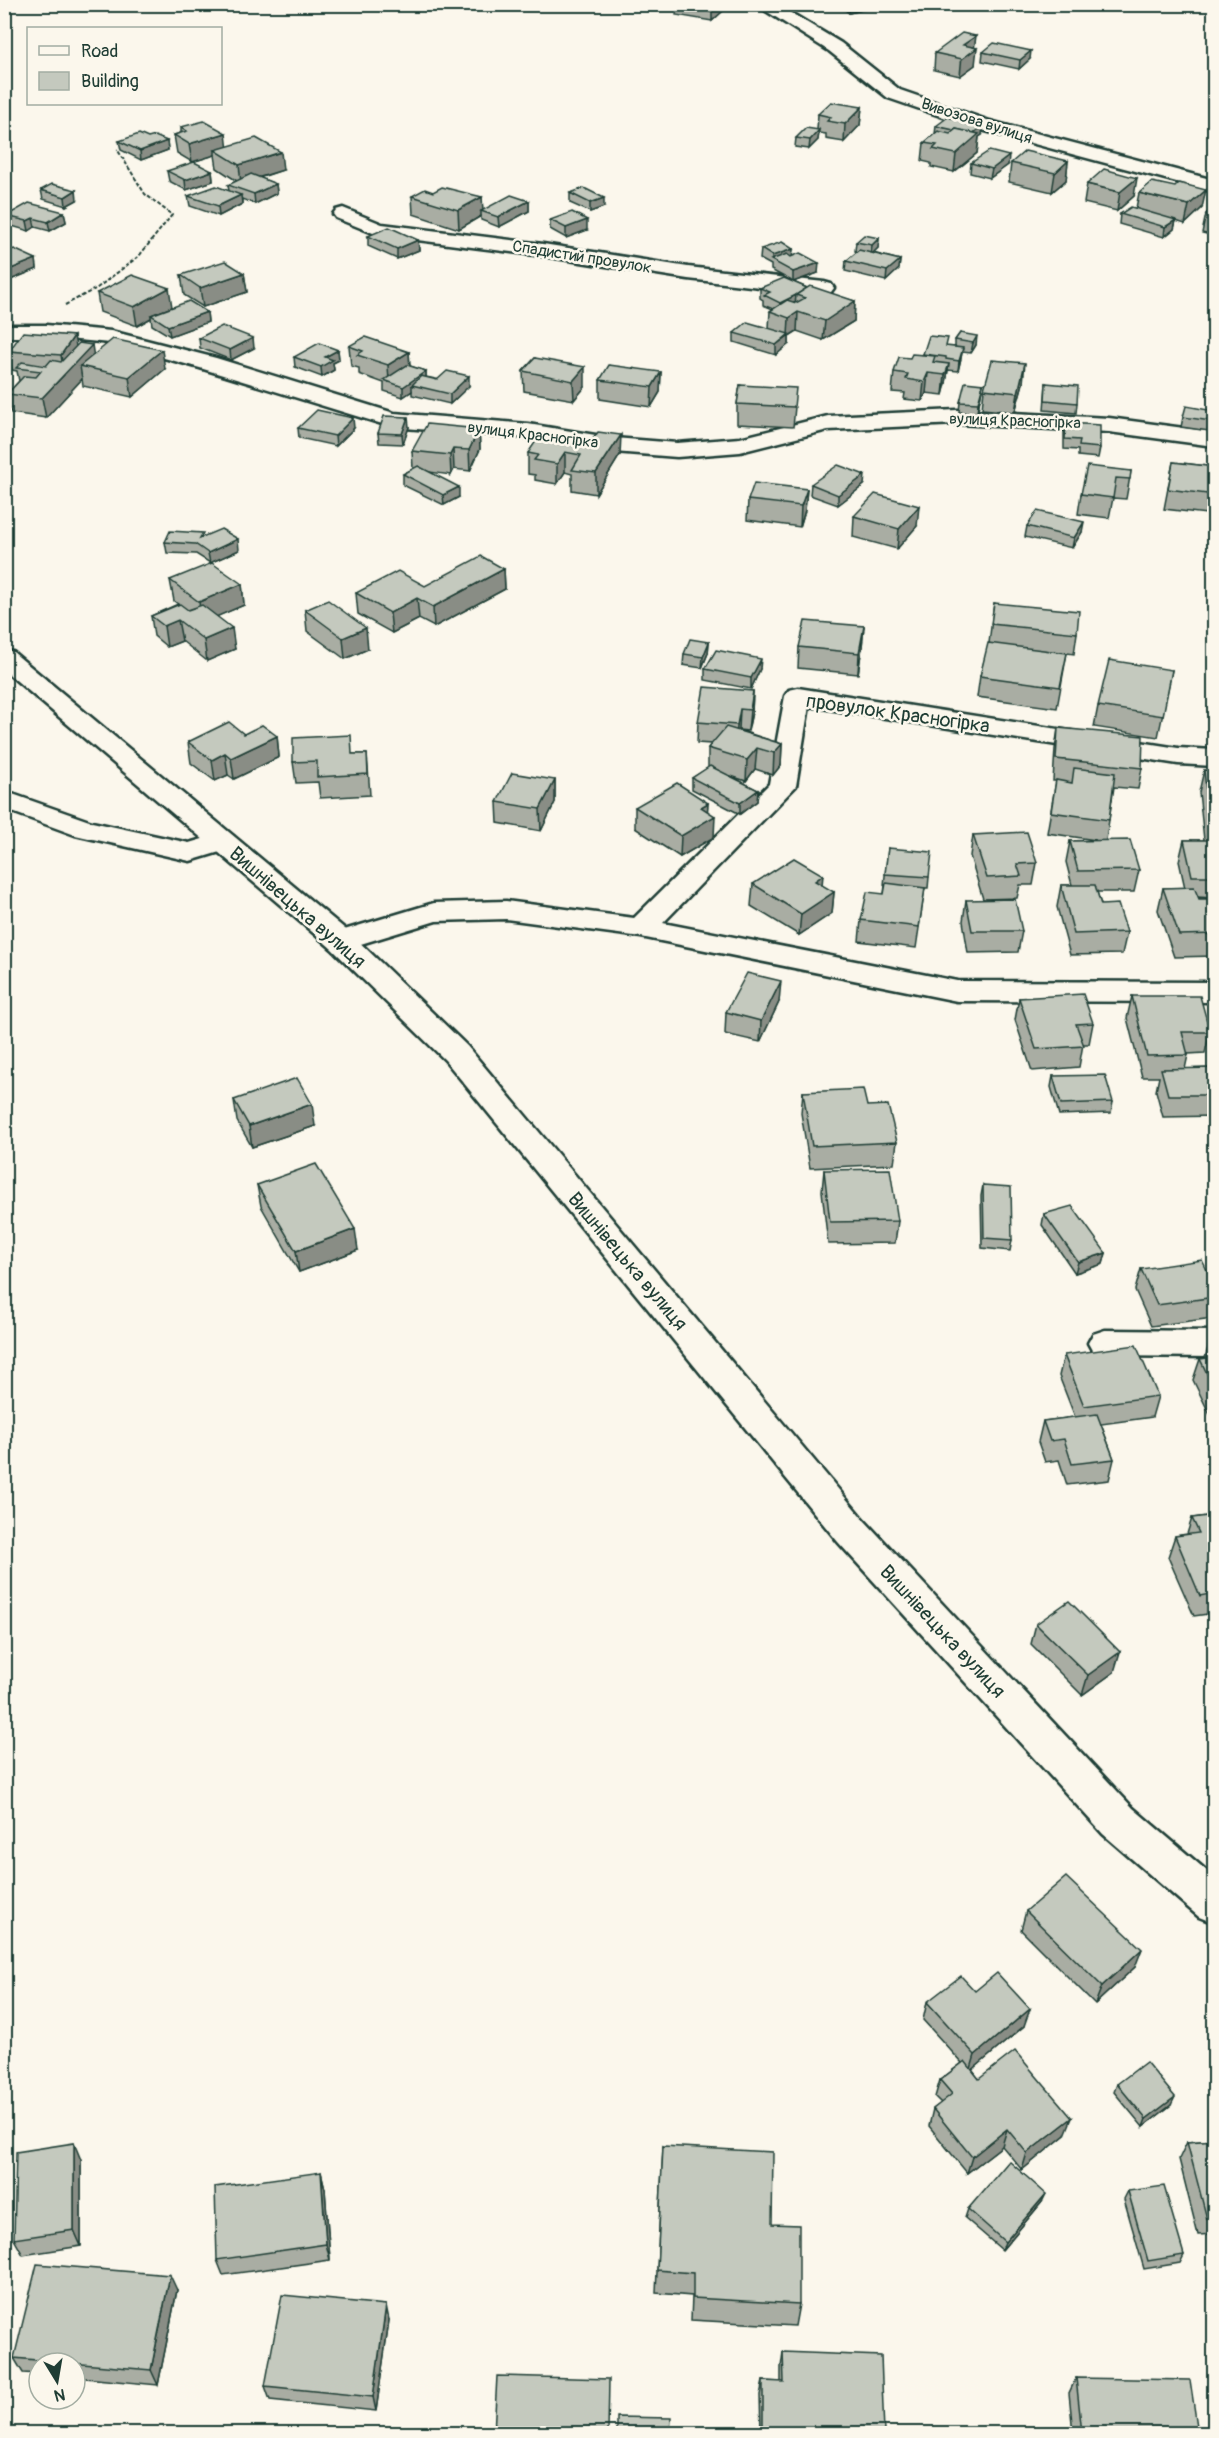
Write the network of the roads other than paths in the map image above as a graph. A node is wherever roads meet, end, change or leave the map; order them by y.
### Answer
1 (763, 4) edge
2 (1215, 186) edge
3 (343, 214) dead end
4 (824, 288) edge
5 (9, 331) edge
6 (1215, 439) edge
7 (4, 657) edge
8 (1215, 758) edge
9 (4, 799) edge
10 (223, 842) junction
11 (641, 928) junction
12 (341, 941) junction
13 (1215, 992) edge
14 (1105, 1343) dead end
15 (1215, 1344) edge
16 (1215, 1903) edge

1 - 2 street, Вивозова вулиця
3 - 4 street, Спадистий провулок
5 - 6 street, вулиця Красногірка
7 - 10 street, Вишнівецька вулиця
8 - 11 street, провулок Красногірка
9 - 10 street
10 - 12 street, Вишнівецька вулиця
11 - 12 street
11 - 13 street
12 - 16 street, Вишнівецька вулиця
14 - 15 street

